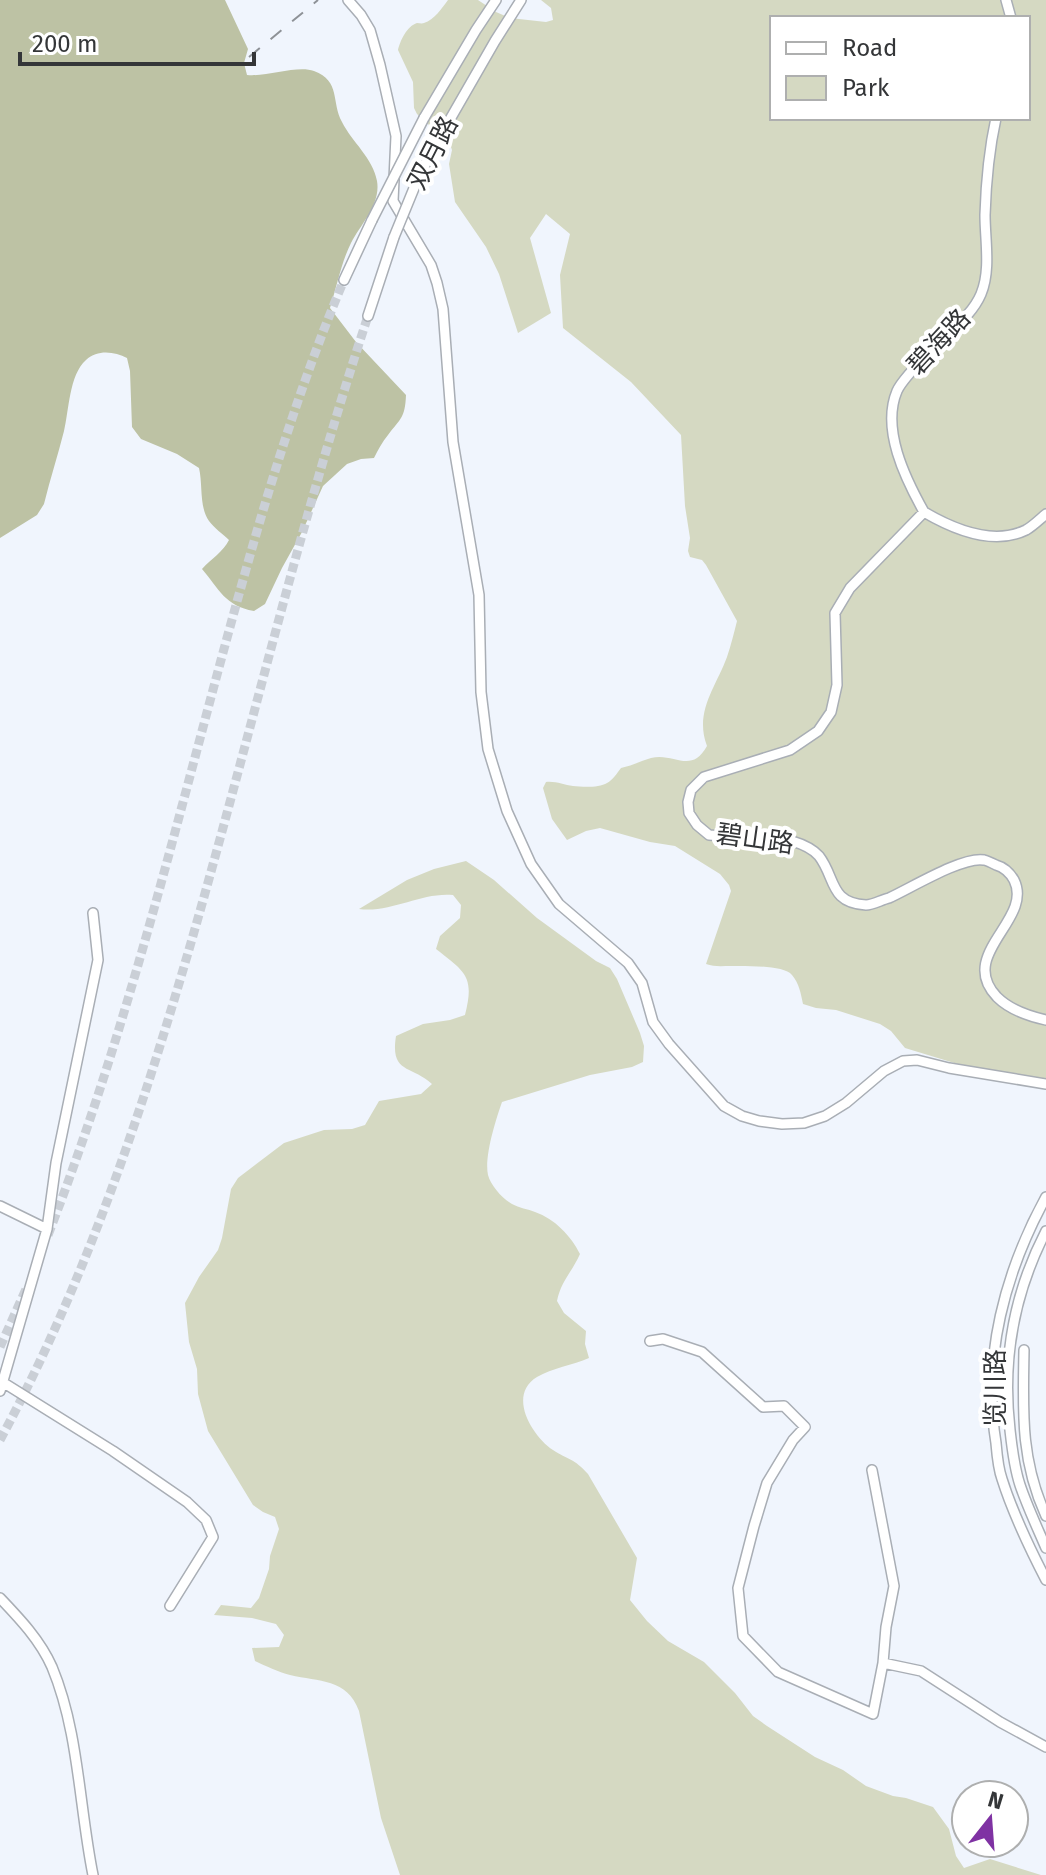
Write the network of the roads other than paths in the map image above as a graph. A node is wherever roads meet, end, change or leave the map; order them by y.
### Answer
1 (348, 0) edge
2 (496, 0) edge
3 (521, 0) edge
4 (996, 120) edge
5 (344, 280) tunnel mouth
6 (368, 316) tunnel mouth
7 (924, 512) junction
8 (1046, 514) edge
9 (93, 913) dead end
10 (1046, 1020) edge
11 (1046, 1084) edge
12 (1046, 1197) edge
13 (0, 1206) edge
14 (47, 1229) junction
15 (1046, 1231) edge
16 (650, 1341) dead end
17 (995, 1341) junction
18 (1010, 1344) junction
19 (1024, 1350) dead end
20 (2, 1387) edge
21 (872, 1470) dead end
22 (1046, 1516) edge
23 (1046, 1548) edge
24 (1046, 1580) edge
25 (0, 1598) edge
26 (170, 1606) dead end
27 (883, 1663) junction
28 (1046, 1747) edge
29 (93, 1875) edge

1 - 11 street
2 - 5 street, 双月路, bridge
3 - 6 street, 双月路, bridge
4 - 7 street, 碧海路
7 - 8 street
7 - 10 street, 碧山路
9 - 14 street
12 - 17 street, 览川路
13 - 14 street
14 - 20 street
15 - 18 street, 览川路
16 - 27 street
17 - 18 street
17 - 24 street, 览川路
18 - 23 street, 览川路
19 - 22 street
20 - 26 street
21 - 27 street
25 - 29 street
27 - 28 street

